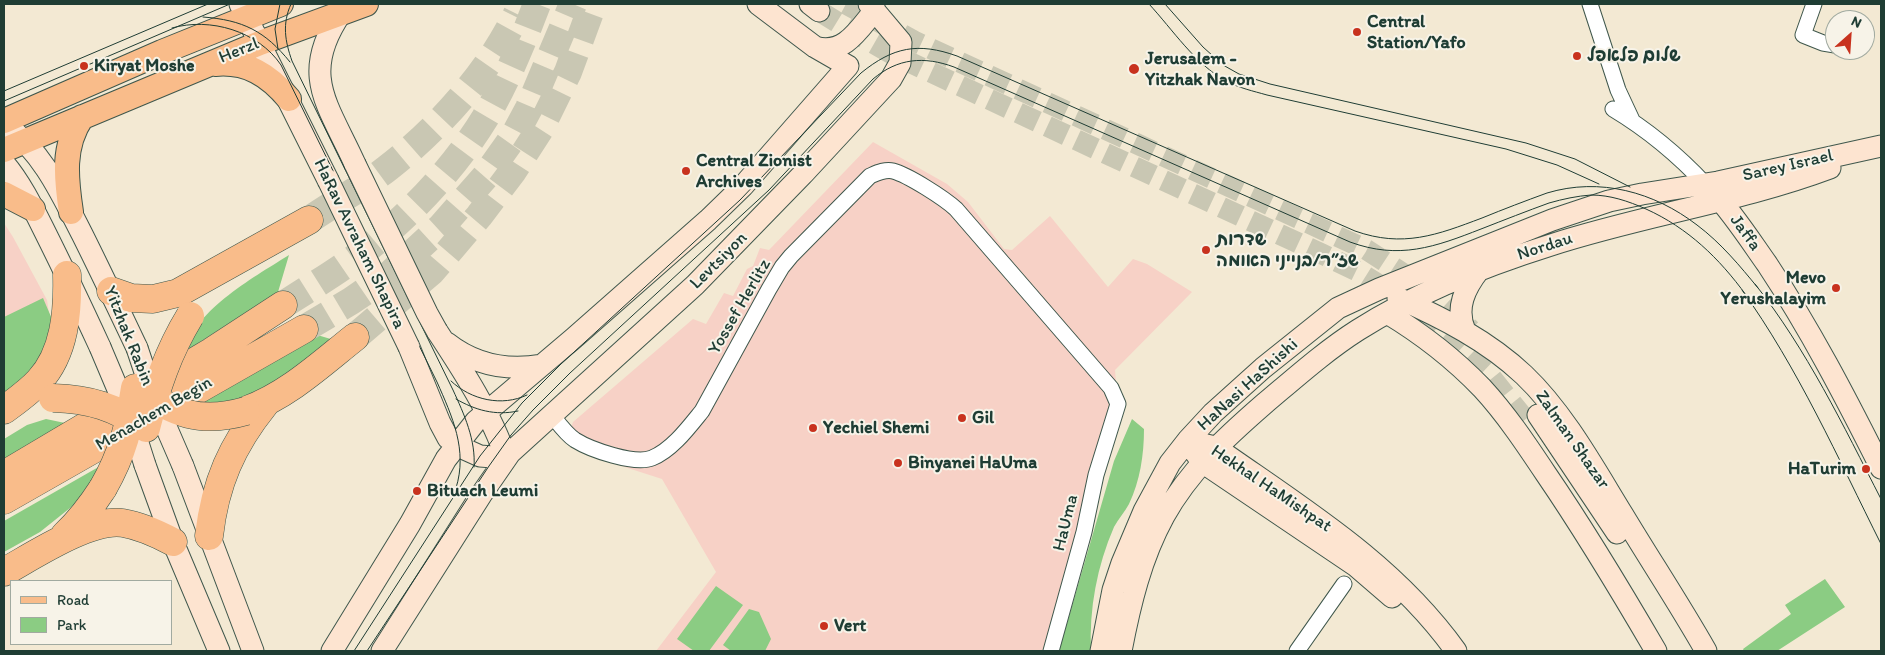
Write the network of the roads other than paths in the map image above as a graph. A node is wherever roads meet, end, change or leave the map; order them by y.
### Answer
1 (281, 4) edge
2 (366, 4) edge
3 (758, 4) edge
4 (1590, 4) edge
5 (1814, 4) edge
6 (872, 7) edge
7 (244, 10) edge
8 (341, 13) junction
9 (260, 43) junction
10 (1825, 43) edge
11 (815, 48) junction
12 (203, 66) junction
13 (289, 99) junction
14 (1613, 109) dead end
15 (82, 117) junction
16 (1632, 120) junction
17 (4, 122) edge
18 (26, 141) junction
19 (1881, 147) edge
20 (4, 150) edge
21 (4, 163) edge
22 (1755, 193) junction
23 (4, 194) edge
24 (1708, 194) junction
25 (33, 209) junction
26 (71, 212) junction
27 (309, 220) tunnel mouth
28 (1749, 238) junction
29 (269, 242) junction
30 (1480, 270) junction
31 (67, 275) junction
32 (1379, 289) junction
33 (115, 301) junction
34 (1408, 302) junction
35 (283, 305) tunnel mouth
36 (1387, 313) junction
37 (304, 329) tunnel mouth
38 (1465, 331) junction
39 (441, 336) junction
40 (355, 337) tunnel mouth
41 (100, 347) junction
42 (137, 348) joint
43 (542, 365) junction
44 (42, 393) junction
45 (144, 393) junction
46 (1118, 404) joint
47 (256, 407) junction
48 (4, 410) edge
49 (485, 411) junction
50 (552, 415) junction
51 (4, 416) edge
52 (138, 423) junction
53 (1188, 440) junction
54 (456, 445) junction
55 (1209, 455) junction
56 (506, 458) junction
57 (145, 465) joint
58 (183, 466) junction
59 (1881, 468) edge
60 (4, 475) edge
61 (4, 500) edge
62 (208, 536) junction
63 (173, 542) junction
64 (54, 544) junction
65 (4, 572) edge
66 (1344, 584) dead end
67 (250, 643) edge
68 (332, 650) edge
69 (219, 651) edge
70 (271, 651) edge
71 (382, 651) edge
72 (1052, 651) edge
73 (1101, 651) edge
74 (1121, 651) edge
75 (1297, 651) edge
76 (1440, 651) edge
77 (1456, 651) edge
78 (1656, 651) edge
79 (1672, 651) edge
80 (1689, 651) edge
81 (1706, 651) edge

1 - 7 main road, Herzl
2 - 8 main road, Herzl
3 - 11 street
4 - 16 street
5 - 10 street
6 - 11 street
6 - 50 street, Levtsiyon
7 - 9 street, HaRav Avraham Shapira
7 - 17 main road, Herzl
8 - 9 main road, Herzl
8 - 39 street, HaRav Avraham Shapira, bridge
9 - 12 main road, Herzl
9 - 13 street, HaRav Avraham Shapira
11 - 43 street, Levtsiyon
12 - 13 main road
12 - 15 main road, Herzl
13 - 54 street, HaRav Avraham Shapira, bridge
14 - 16 street, Jaffa
15 - 18 main road, Herzl
15 - 26 main road
16 - 24 street, Jaffa
17 - 18 street, Yitzhak Rabin
18 - 20 main road, Herzl
18 - 26 street, Yitzhak Rabin
19 - 22 street, Sarey Israel
19 - 24 street, Sarey Israel
21 - 25 street, Yitzhak Rabin
22 - 24 street, Sarey Israel
22 - 28 street
23 - 25 main road
24 - 28 street, Jaffa
24 - 30 street, Nordau
24 - 32 street, Nordau
25 - 31 street, Yitzhak Rabin
26 - 33 street, Yitzhak Rabin
27 - 29 highway
28 - 59 street, Jaffa
29 - 33 highway
29 - 45 highway, bridge
30 - 34 street, Nordau
30 - 38 street
31 - 41 street, Yitzhak Rabin
31 - 44 highway
32 - 34 street, Zalman Shazar
32 - 53 street, HaNasi HaShishi
33 - 42 street, Yitzhak Rabin
34 - 36 street, Nordau
34 - 38 street, Zalman Shazar
35 - 60 highway, Menachem Begin
36 - 55 street, HaNasi HaShishi
36 - 78 street
37 - 61 highway, Menachem Begin
38 - 81 street, Zalman Shazar
39 - 43 street
39 - 49 street, HaRav Avraham Shapira
40 - 47 highway
41 - 45 highway, bridge
41 - 52 street, Yitzhak Rabin, bridge
42 - 45 highway, bridge
43 - 49 street, Levtsiyon
44 - 48 highway
44 - 51 highway
44 - 52 highway, bridge
45 - 47 highway, bridge
45 - 52 highway, bridge
45 - 58 street, Yitzhak Rabin, bridge
46 - 50 street, Yossef Herlitz
46 - 72 street, HaUma
47 - 62 highway
49 - 54 street
49 - 56 street, HaRav Avraham Shapira
50 - 56 street, Levtsiyon
52 - 57 highway, bridge
52 - 58 highway, bridge
52 - 64 highway, bridge
53 - 55 street, Hekhal HaMishpat
53 - 73 street, HaNasi HaShishi
54 - 56 street, HaRav Avraham Shapira
54 - 68 street
55 - 74 street, HaNasi HaShishi
55 - 76 street, Hekhal HaMishpat
55 - 77 street, Hekhal HaMishpat
56 - 71 street
57 - 63 street
58 - 62 street, Yitzhak Rabin
62 - 67 street, Yitzhak Rabin
63 - 64 highway
63 - 69 street
64 - 65 highway
66 - 75 street
67 - 70 street
79 - 80 street, Zalman Shazar

